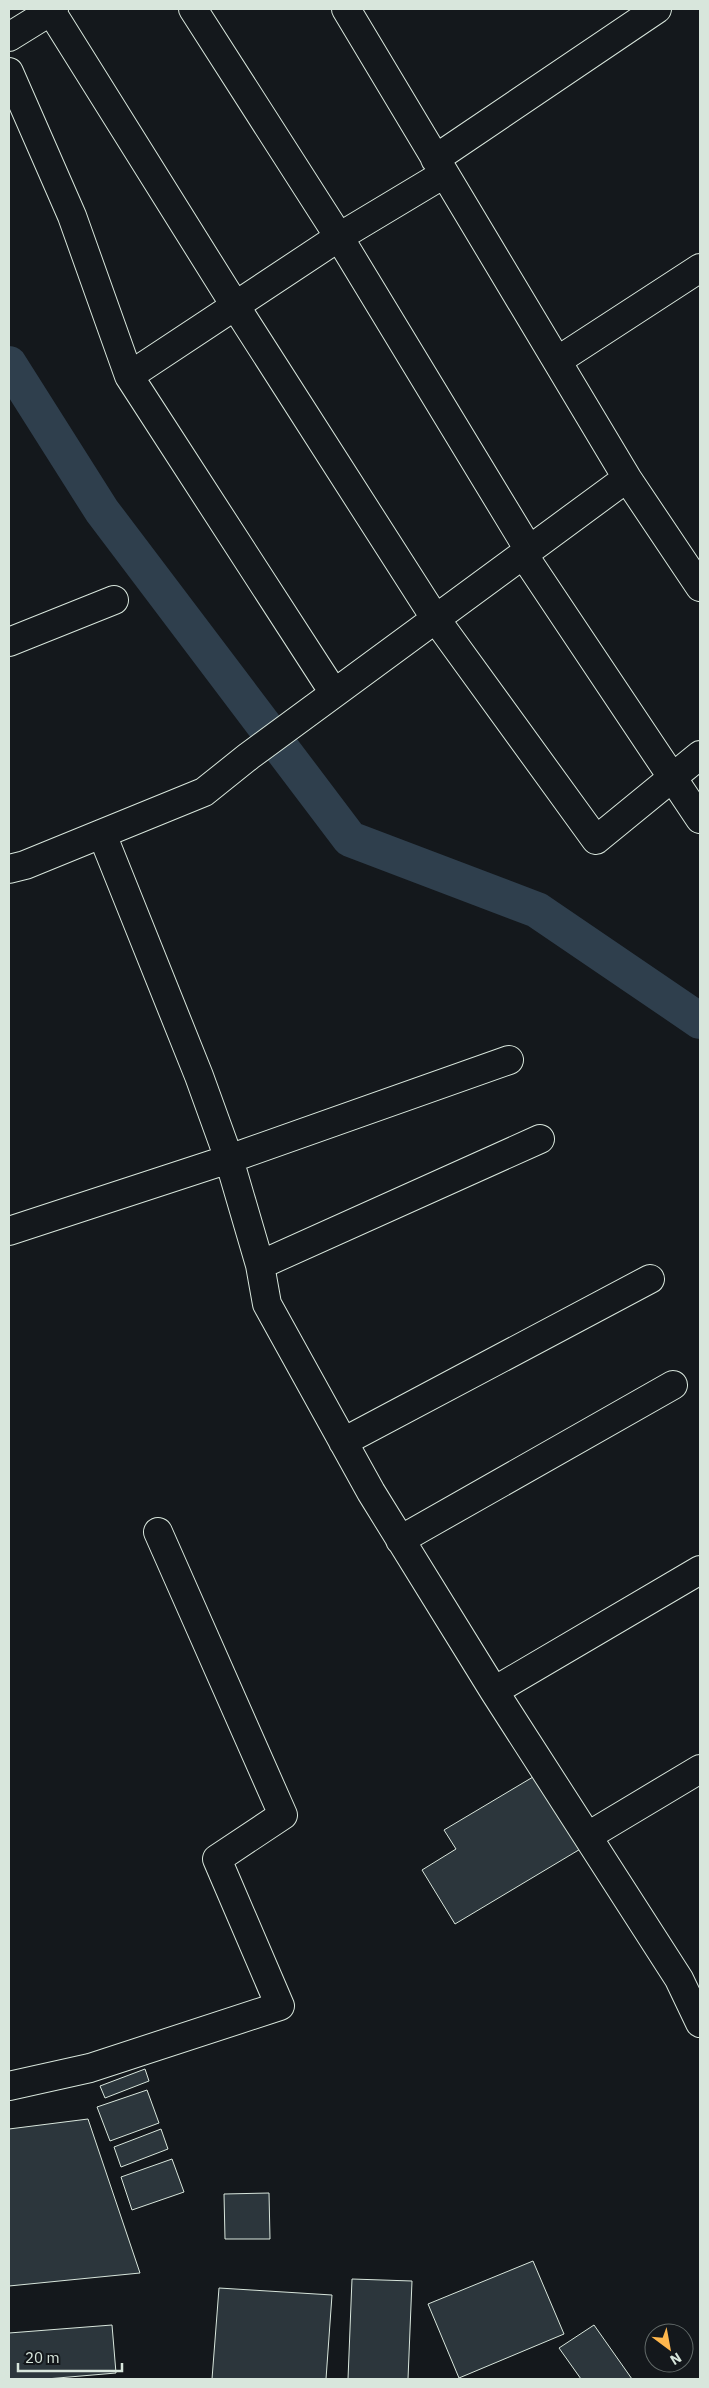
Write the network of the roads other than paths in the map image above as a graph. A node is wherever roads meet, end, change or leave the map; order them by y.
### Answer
1 (193, 9) edge
2 (346, 9) edge
3 (657, 9) edge
4 (53, 10) edge
5 (9, 37) edge
6 (9, 72) edge
7 (440, 166) junction
8 (339, 237) junction
9 (700, 268) edge
10 (236, 307) junction
11 (557, 361) junction
12 (129, 376) junction
13 (627, 478) junction
14 (526, 552) junction
15 (698, 580) edge
16 (114, 600) dead end
17 (435, 618) junction
18 (9, 642) edge
19 (334, 693) junction
20 (700, 755) edge
21 (672, 776) junction
22 (700, 819) edge
23 (102, 834) junction
24 (9, 869) edge
25 (509, 1060) dead end
26 (540, 1140) dead end
27 (229, 1159) junction
28 (9, 1231) edge
29 (260, 1265) junction
30 (650, 1279) dead end
31 (672, 1385) dead end
32 (343, 1442) junction
33 (158, 1532) dead end
34 (400, 1540) junction
35 (700, 1570) edge
36 (494, 1691) junction
37 (700, 1769) edge
38 (588, 1836) junction
39 (690, 1973) edge
40 (700, 2024) edge
41 (9, 2086) edge

1 - 8 street
2 - 7 street
3 - 7 street
4 - 5 street
4 - 10 street
6 - 12 street
7 - 8 street
7 - 11 street
8 - 10 street
8 - 14 street
9 - 11 street
10 - 12 street
10 - 17 street
11 - 13 street
12 - 19 street
13 - 14 street
13 - 15 street
14 - 17 street
14 - 21 street
16 - 18 street
17 - 19 street
17 - 21 street
19 - 23 street
20 - 21 street
21 - 22 street
23 - 24 street
23 - 27 street
25 - 27 street
26 - 29 street
27 - 28 street
27 - 29 street
29 - 32 street
30 - 32 street
31 - 34 street
32 - 34 street
33 - 41 street
34 - 36 street
35 - 36 street
36 - 38 street
37 - 38 street
38 - 39 street
39 - 40 street

